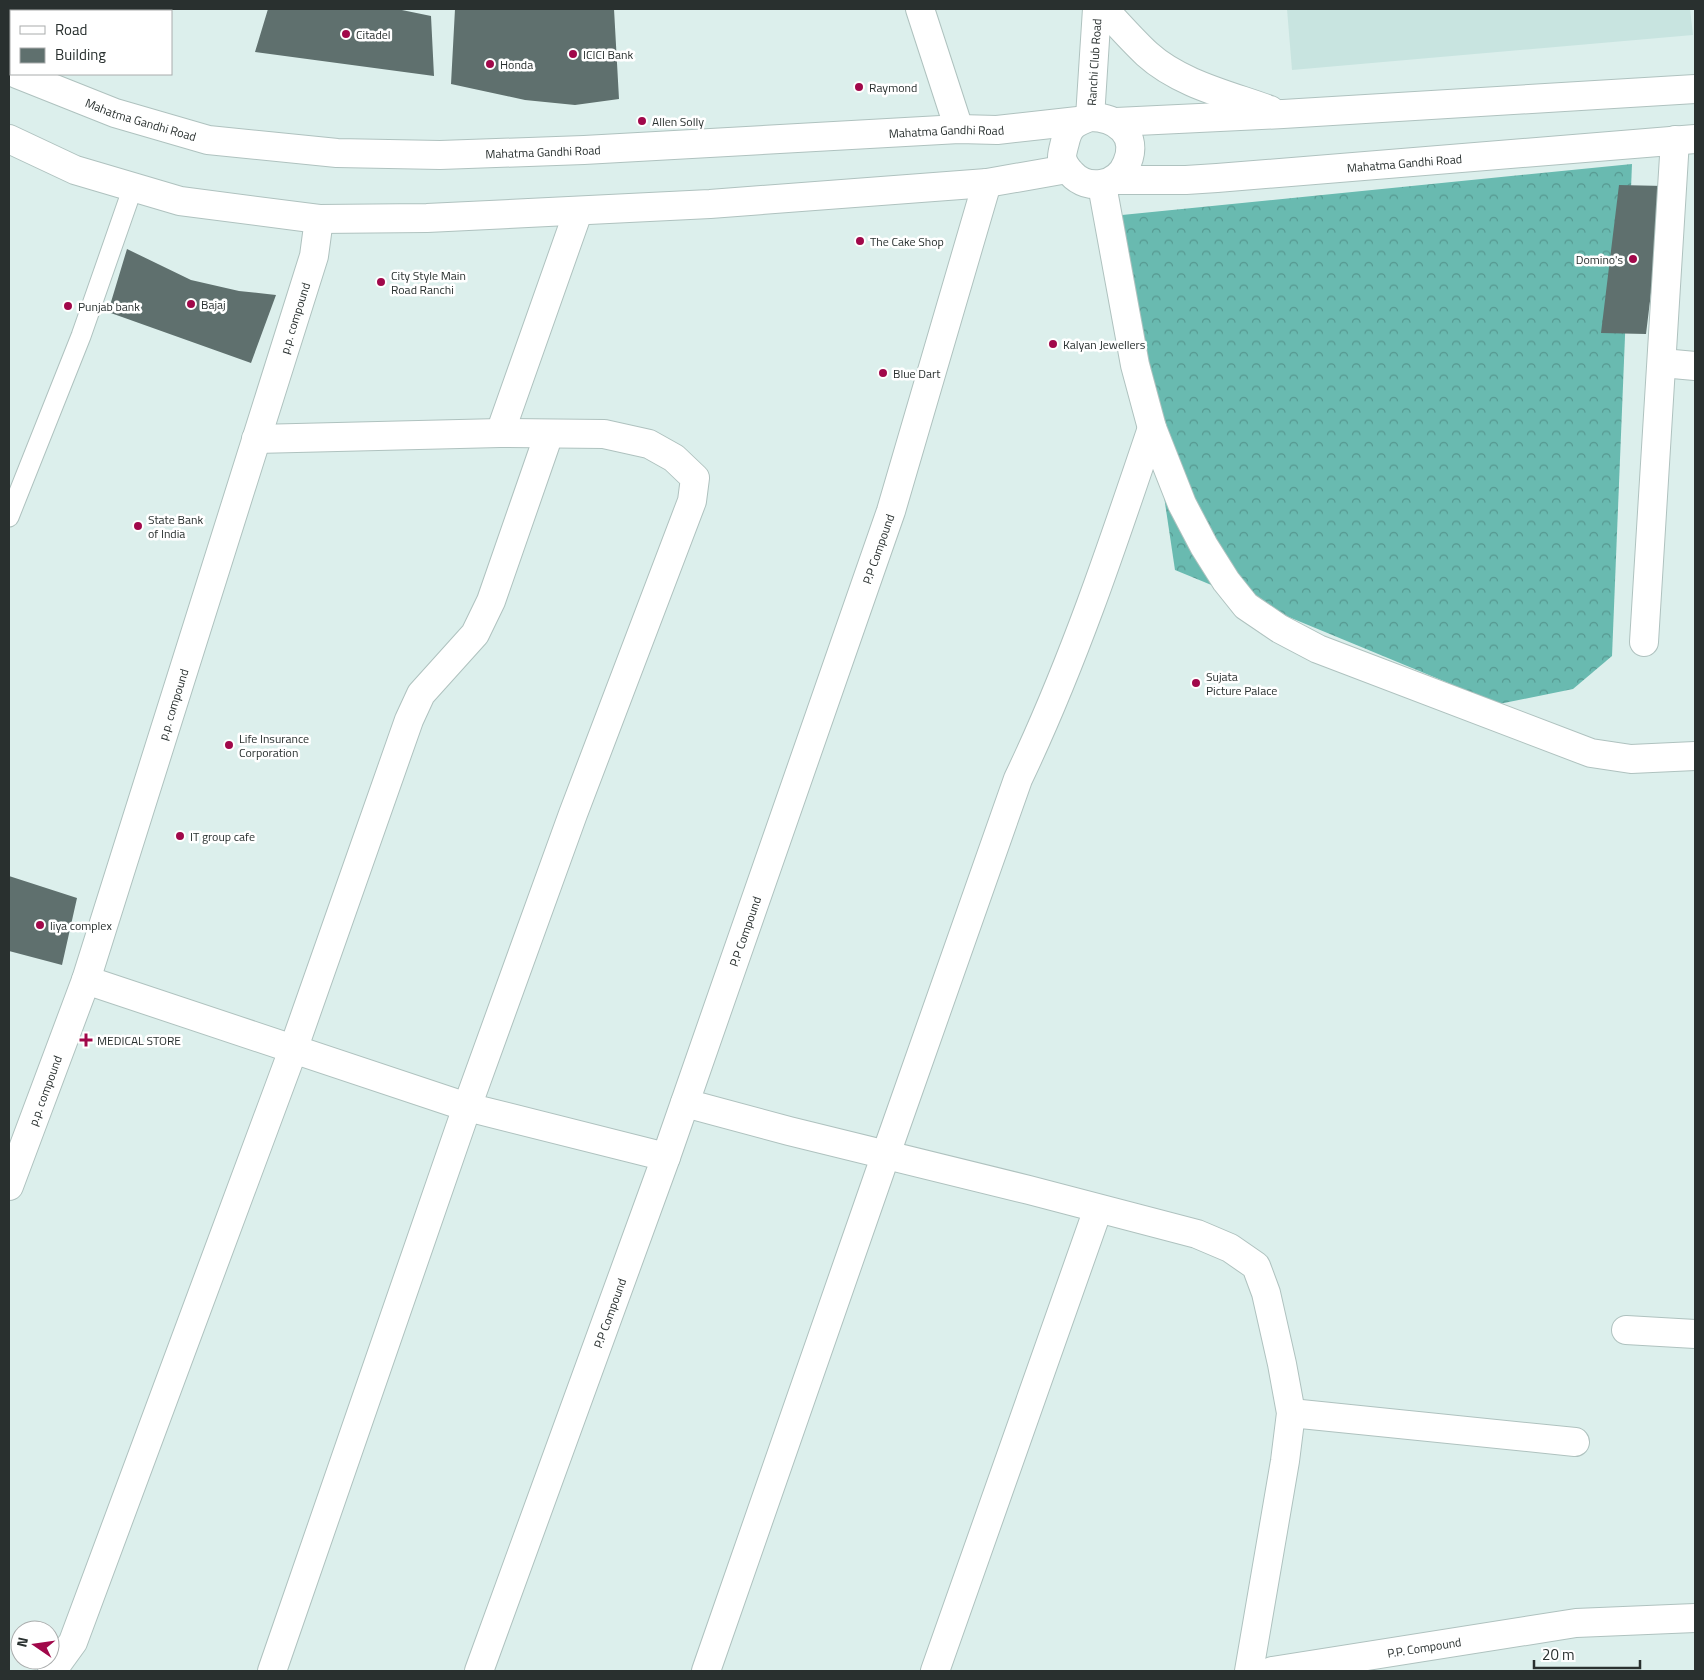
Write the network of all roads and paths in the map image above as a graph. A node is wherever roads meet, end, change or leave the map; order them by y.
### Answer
1 (920, 9) edge
2 (1097, 9) edge
3 (1104, 9) edge
4 (20, 75) edge
5 (1695, 89) edge
6 (1283, 114) junction
7 (1095, 120) junction
8 (959, 129) junction
9 (9, 139) edge
10 (1685, 139) edge
11 (1067, 169) junction
12 (1108, 182) junction
13 (987, 183) junction
14 (133, 187) junction
15 (578, 212) junction
16 (319, 219) junction
17 (1662, 363) junction
18 (1695, 366) edge
19 (1152, 428) junction
20 (500, 433) junction
21 (549, 434) junction
22 (256, 439) junction
23 (9, 517) edge
24 (1644, 642) dead end
25 (1695, 756) edge
26 (86, 980) junction
27 (293, 1050) junction
28 (685, 1103) junction
29 (467, 1107) junction
30 (886, 1154) junction
31 (666, 1157) junction
32 (9, 1186) edge
33 (1098, 1209) junction
34 (1626, 1330) dead end
35 (1695, 1334) edge
36 (1291, 1413) junction
37 (1575, 1442) dead end
38 (1695, 1618) edge
39 (52, 1671) edge
40 (272, 1671) edge
41 (479, 1671) edge
42 (706, 1671) edge
43 (935, 1671) edge
44 (1249, 1671) edge
45 (1272, 1671) edge

1 - 8 street
2 - 7 street, Ranchi Club Road
3 - 6 street
4 - 8 street, Mahatma Gandhi Road
5 - 6 street, Mahatma Gandhi Road
6 - 7 street, Mahatma Gandhi Road
7 - 8 street, Mahatma Gandhi Road
7 - 11 street
7 - 12 street
9 - 14 street
10 - 12 street, Mahatma Gandhi Road
10 - 17 street
11 - 12 street
11 - 13 street
12 - 19 street
13 - 15 street
13 - 28 street, P.P Compound
14 - 16 street
14 - 23 lane
15 - 16 street
15 - 20 street
16 - 22 street, p.p. compound
17 - 18 street
17 - 24 street
19 - 25 street
19 - 30 street
20 - 21 street
20 - 22 street
21 - 27 street
21 - 29 street
22 - 26 street, p.p. compound
26 - 27 street
26 - 32 street, p.p. compound
27 - 29 street
27 - 39 street
28 - 30 street
28 - 31 street, P.P Compound
29 - 31 street
29 - 40 street
30 - 33 street
30 - 42 street
31 - 41 street, P.P Compound
33 - 36 street
33 - 43 street
34 - 35 street
36 - 37 street
36 - 44 street
38 - 45 street, P.P. Compound

